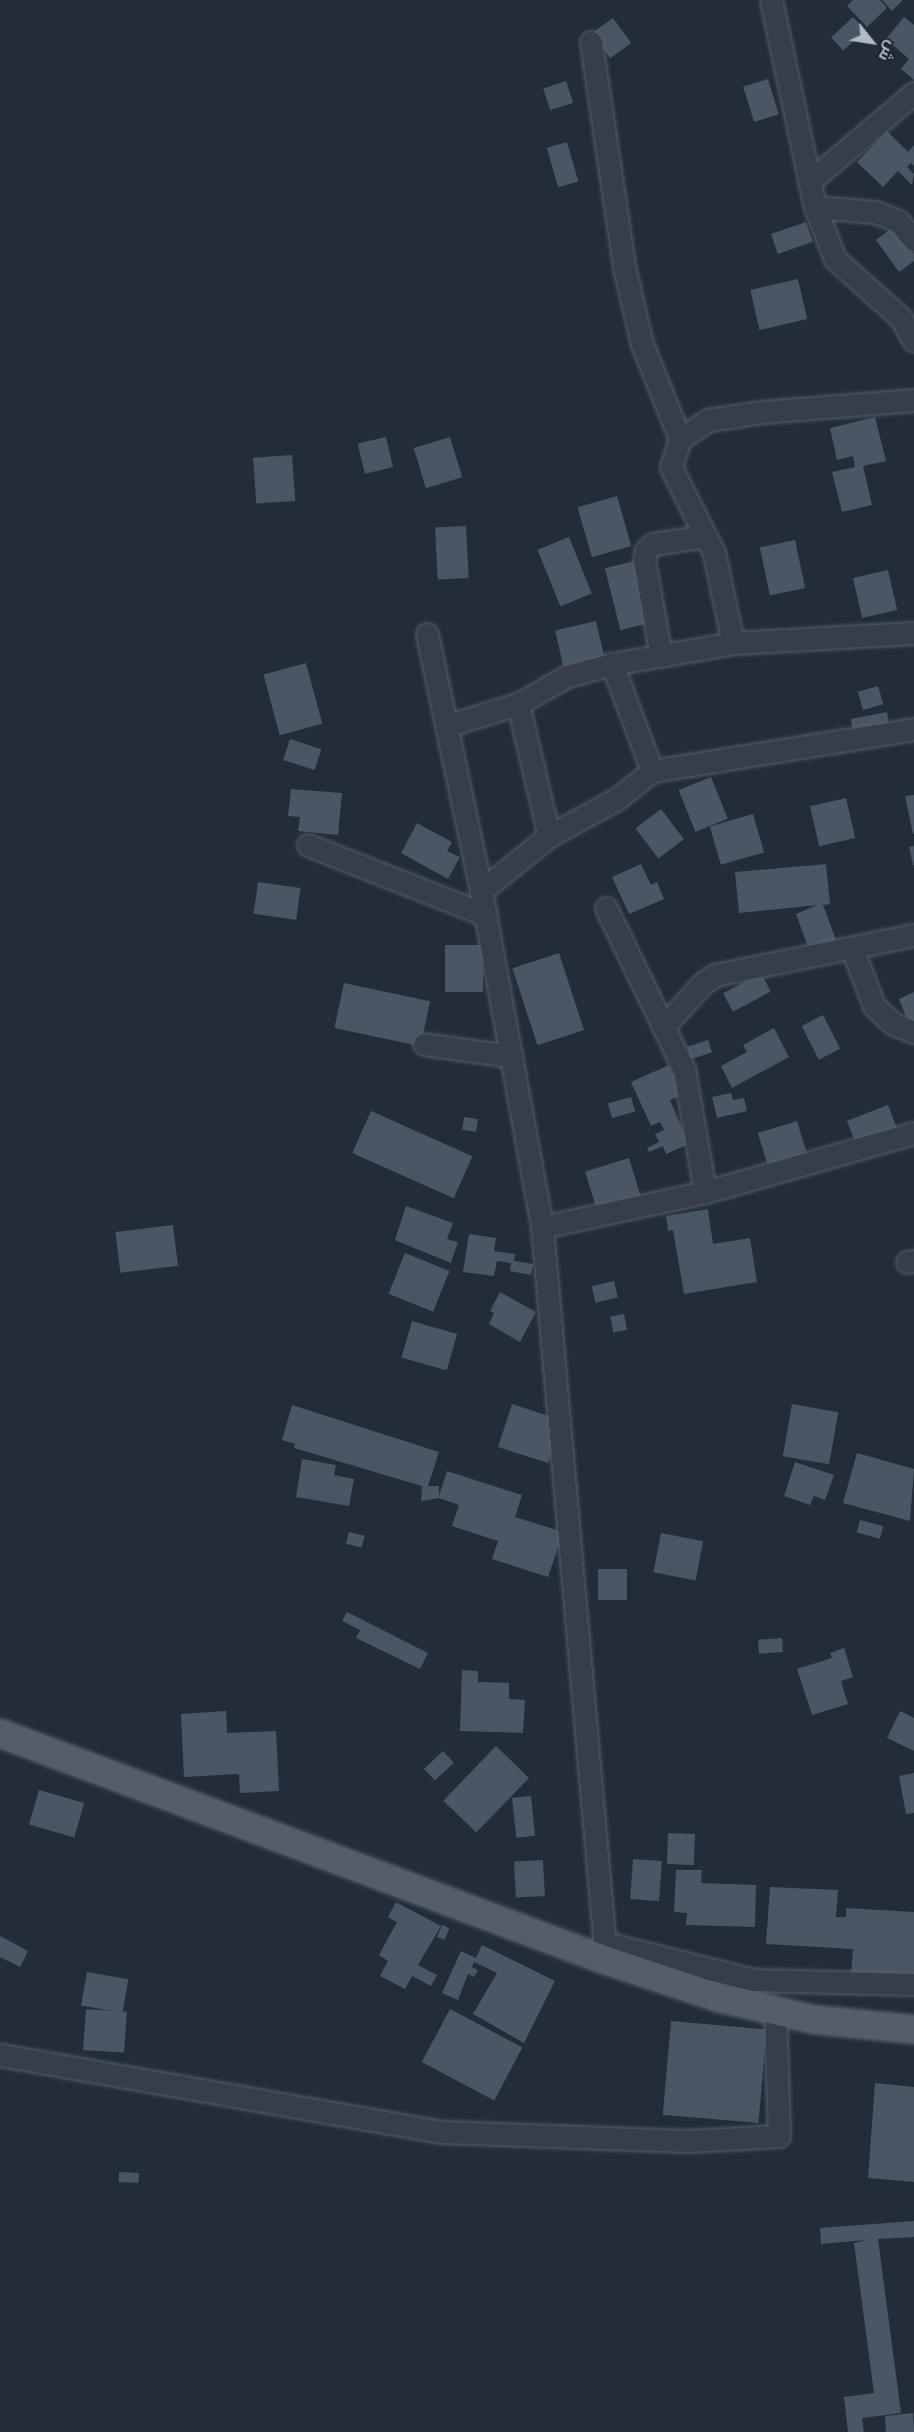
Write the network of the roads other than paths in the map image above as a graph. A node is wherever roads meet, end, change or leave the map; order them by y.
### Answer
1 (771, 0) edge
2 (591, 42) dead end
3 (914, 93) edge
4 (809, 182) junction
5 (815, 207) junction
6 (914, 240) edge
7 (914, 341) edge
8 (914, 400) edge
9 (680, 439) junction
10 (705, 536) junction
11 (914, 633) edge
12 (427, 634) dead end
13 (733, 643) junction
14 (661, 656) junction
15 (612, 664) junction
16 (518, 704) junction
17 (446, 726) junction
18 (914, 729) edge
19 (652, 771) junction
20 (549, 836) junction
21 (308, 845) dead end
22 (481, 891) junction
23 (606, 908) dead end
24 (486, 915) junction
25 (914, 934) edge
26 (852, 948) junction
27 (663, 1026) junction
28 (914, 1032) edge
29 (424, 1044) dead end
30 (511, 1056) junction
31 (914, 1133) edge
32 (705, 1192) junction
33 (542, 1227) junction
34 (0, 1733) edge
35 (605, 1951) junction
36 (914, 1984) edge
37 (776, 2010) junction
38 (914, 2029) edge
39 (0, 2055) edge

1 - 4 street
2 - 9 street
3 - 4 street
4 - 5 street
5 - 6 street
5 - 7 street
8 - 9 street
9 - 10 street
10 - 13 street
10 - 14 street
11 - 13 street
12 - 17 street
13 - 14 street
14 - 15 street
15 - 16 street
15 - 19 street
16 - 17 street
16 - 20 street
17 - 22 street
18 - 19 street
19 - 20 street
20 - 22 street
21 - 24 street
22 - 24 street
23 - 27 street
24 - 30 street
25 - 26 street
26 - 27 street
26 - 28 street
27 - 32 street
29 - 30 street
30 - 33 street
31 - 32 street
32 - 33 street
33 - 35 street
34 - 35 main road
35 - 36 street
35 - 37 main road
37 - 38 main road
37 - 39 street

